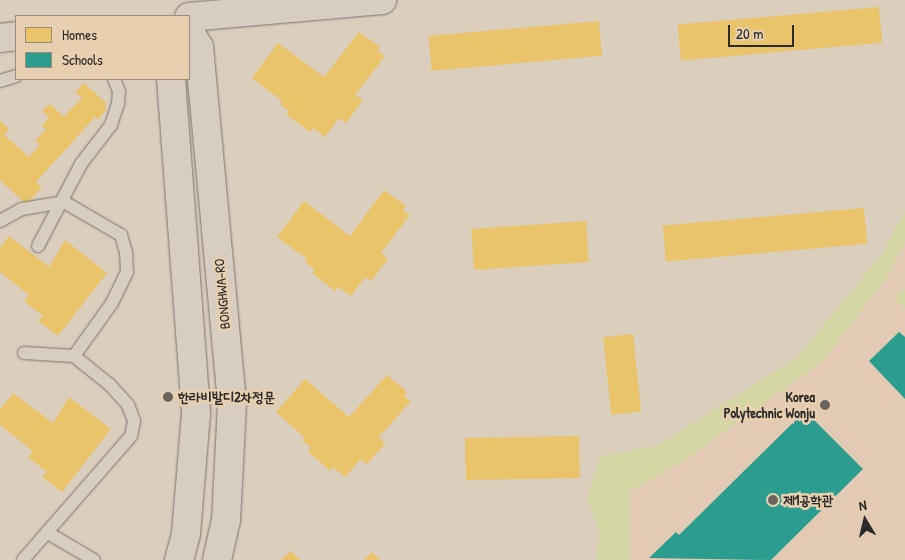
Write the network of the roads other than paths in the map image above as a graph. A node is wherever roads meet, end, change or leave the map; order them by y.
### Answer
1 (382, 0) edge
2 (190, 17) edge
3 (190, 32) edge
4 (15, 36) edge
5 (0, 38) edge
6 (15, 76) edge
7 (114, 80) edge
8 (171, 80) edge
9 (0, 81) edge
10 (64, 202) junction
11 (0, 221) edge
12 (38, 246) dead end
13 (24, 353) dead end
14 (74, 356) junction
15 (48, 533) junction
16 (22, 560) edge
17 (94, 560) edge
18 (179, 560) edge
19 (216, 560) edge

1 - 2 street
3 - 19 street, BONGHWA-RO
4 - 5 street
6 - 9 lane
7 - 10 lane
8 - 18 street
10 - 11 lane
10 - 12 lane
10 - 14 lane
13 - 14 lane
14 - 15 lane
15 - 16 lane
15 - 17 lane

